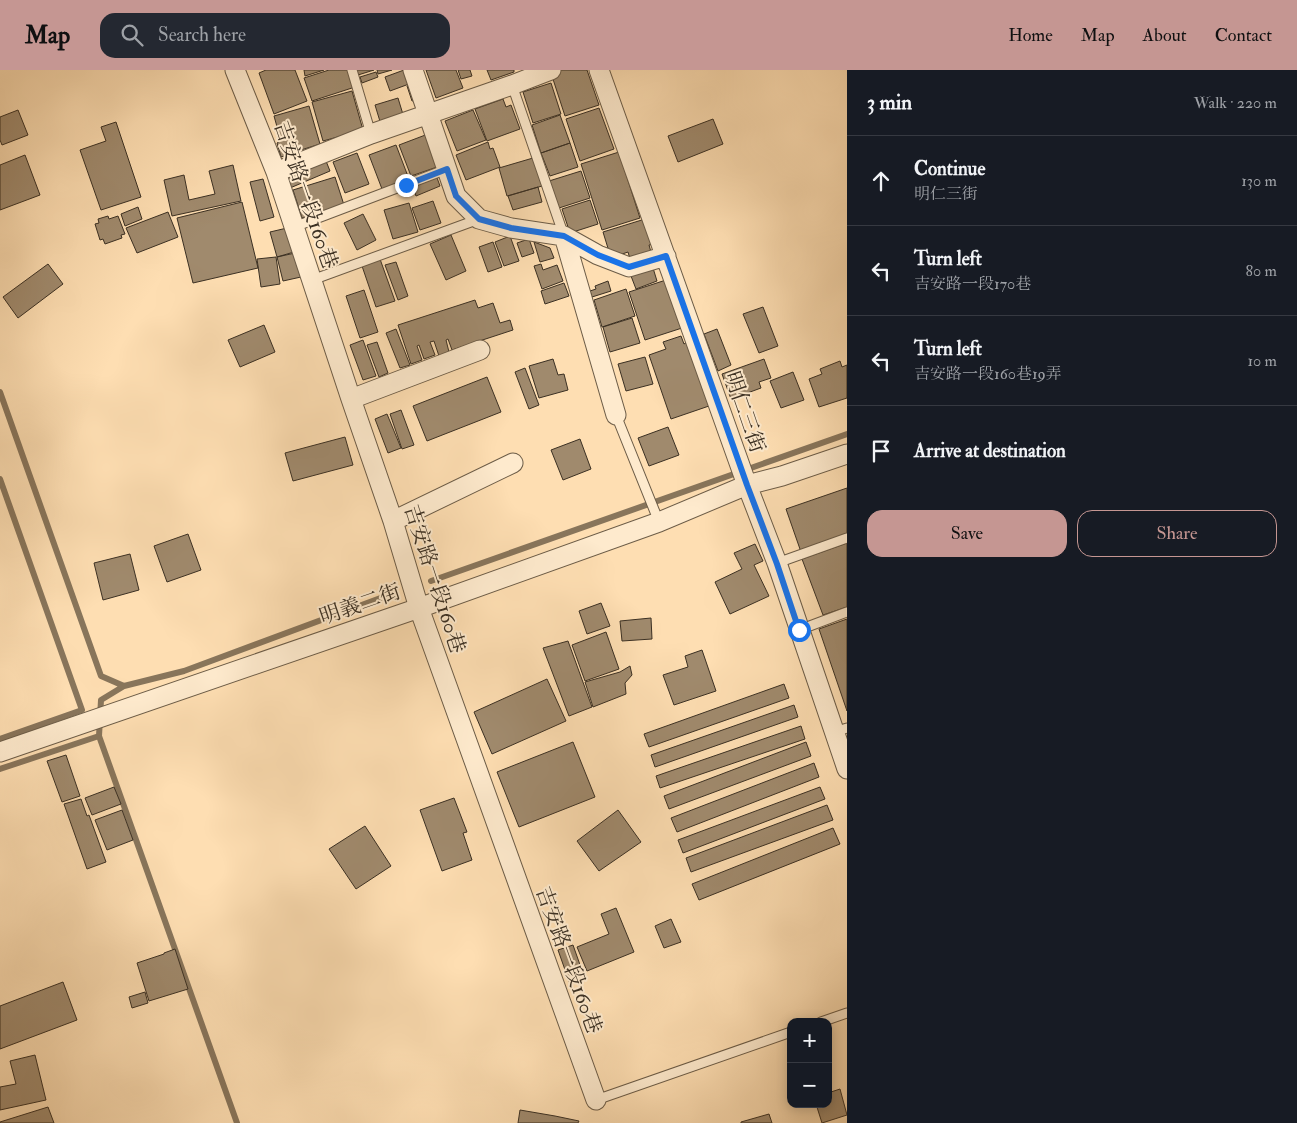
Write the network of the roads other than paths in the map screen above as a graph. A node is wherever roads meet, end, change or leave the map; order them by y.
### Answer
1 (235, 70) edge
2 (352, 70) edge
3 (413, 70) edge
4 (551, 70) edge
5 (599, 70) edge
6 (512, 85) junction
7 (427, 114) junction
8 (371, 134) junction
9 (447, 169) junction
10 (276, 172) junction
11 (479, 219) junction
12 (294, 227) junction
13 (564, 236) junction
14 (666, 256) junction
15 (312, 280) junction
16 (480, 350) dead end
17 (351, 398) junction
18 (616, 415) joint
19 (847, 454) edge
20 (513, 463) dead end
21 (747, 485) junction
22 (394, 521) junction
23 (659, 522) junction
24 (847, 538) edge
25 (777, 564) junction
26 (419, 608) junction
27 (847, 612) edge
28 (799, 630) junction
29 (841, 730) edge
30 (0, 752) edge
31 (847, 769) edge
32 (847, 1012) edge
33 (831, 1018) edge
34 (787, 1033) edge
35 (596, 1100) joint

1 - 10 street, 吉安路一段160巷
2 - 8 lane
3 - 7 street
4 - 6 street
5 - 14 street, 明仁三街
6 - 7 street
6 - 13 lane
7 - 8 street
7 - 9 street
8 - 10 street
9 - 11 street
9 - 12 lane
10 - 12 street, 吉安路一段160巷
11 - 13 street
11 - 15 lane
12 - 15 street, 吉安路一段160巷
13 - 14 street
13 - 18 street
14 - 21 street, 明仁三街
15 - 17 street, 吉安路一段160巷
16 - 17 street
17 - 22 street, 吉安路一段160巷
18 - 23 lane
19 - 21 street, 明義二街
20 - 22 street
21 - 23 street, 明義二街
21 - 25 street, 明仁三街
22 - 26 street, 吉安路一段160巷
23 - 26 street, 明義二街
24 - 25 lane
25 - 28 street, 明仁三街
26 - 30 street, 明義二街
26 - 35 street, 吉安路一段160巷
27 - 28 lane
28 - 29 street, 明仁三街
29 - 31 street, 明仁三街
32 - 33 lane
34 - 35 lane

